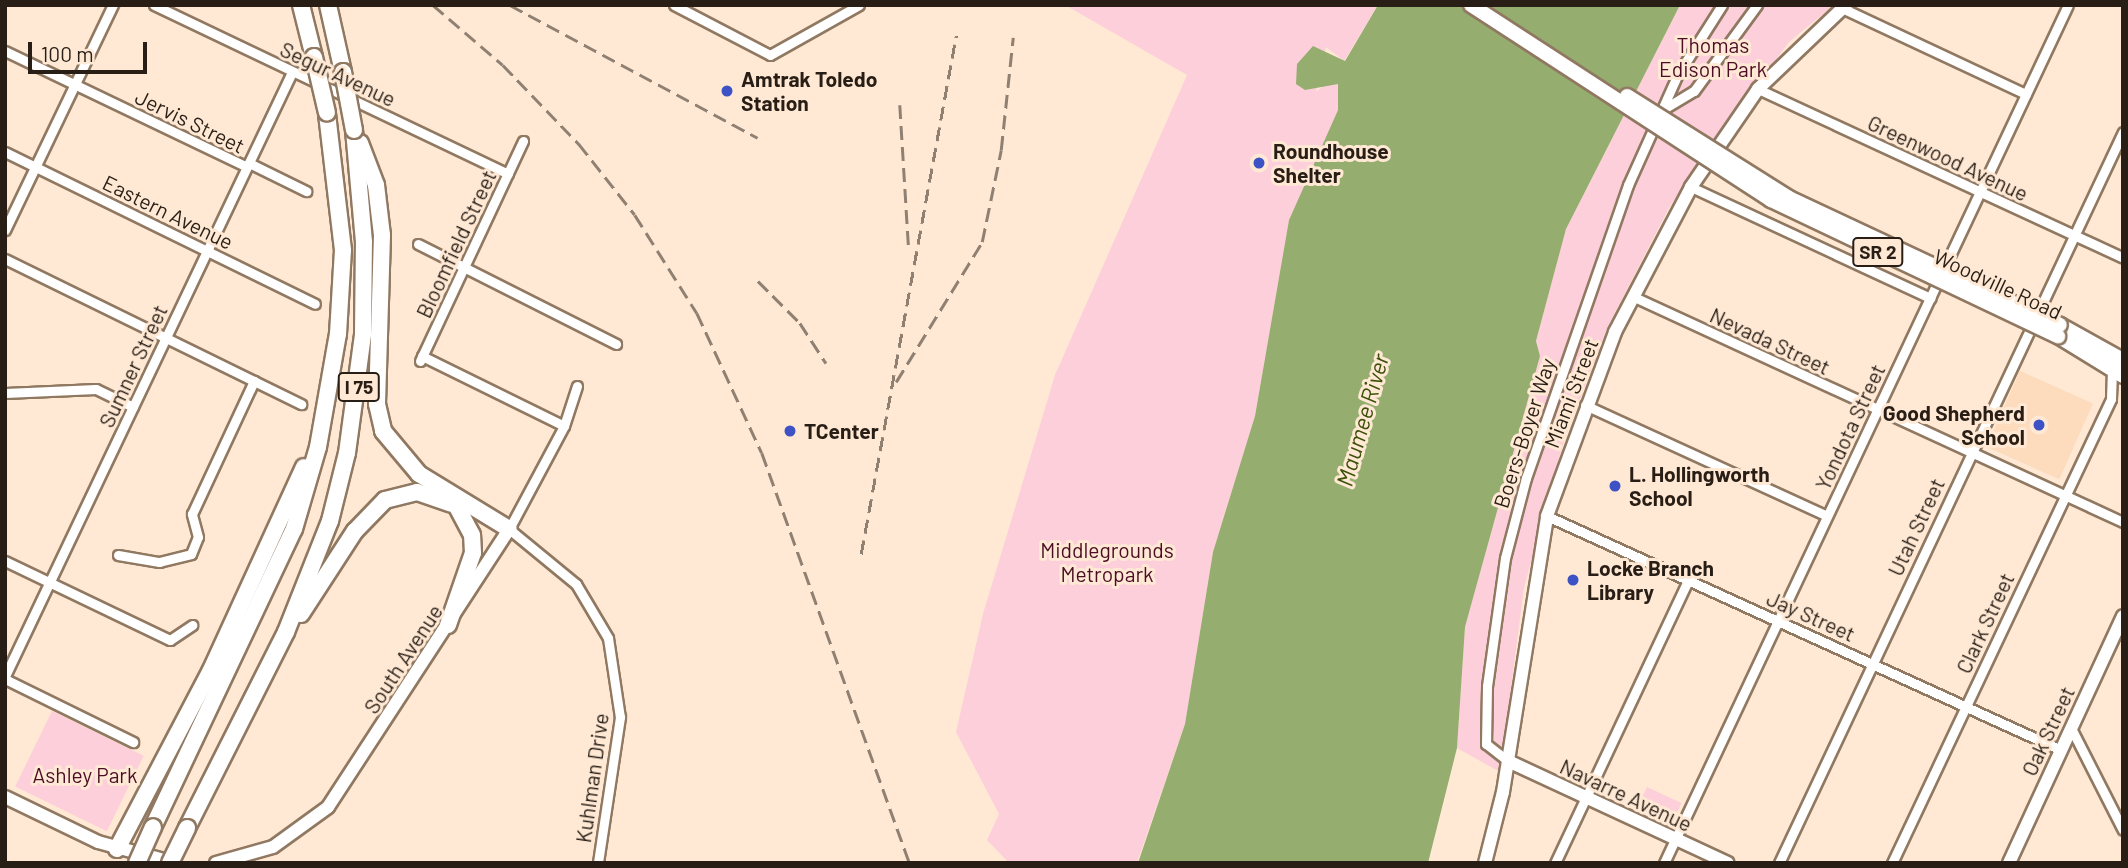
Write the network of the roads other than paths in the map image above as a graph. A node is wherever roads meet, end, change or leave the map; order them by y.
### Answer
1 (113, 5) edge
2 (154, 5) edge
3 (674, 5) edge
4 (859, 5) edge
5 (1471, 5) edge
6 (1488, 5) edge
7 (1722, 5) edge
8 (1757, 5) edge
9 (2068, 5) edge
10 (1844, 7) edge
11 (329, 8) edge
12 (301, 9) edge
13 (5, 51) edge
14 (292, 72) junction
15 (75, 85) junction
16 (1758, 89) junction
17 (2026, 94) junction
18 (1657, 117) junction
19 (354, 130) junction
20 (2123, 132) edge
21 (523, 141) dead end
22 (5, 152) edge
23 (1705, 152) junction
24 (248, 165) junction
25 (36, 167) junction
26 (508, 174) junction
27 (1690, 187) junction
28 (306, 191) dead end
29 (1980, 192) junction
30 (5, 230) edge
31 (2074, 235) junction
32 (418, 244) dead end
33 (207, 250) junction
34 (2123, 258) edge
35 (5, 259) edge
36 (464, 267) junction
37 (1632, 296) junction
38 (1930, 298) junction
39 (315, 304) dead end
40 (2059, 331) junction
41 (166, 337) junction
42 (616, 344) dead end
43 (336, 350) junction
44 (2116, 350) edge
45 (2119, 367) edge
46 (254, 381) junction
47 (578, 386) dead end
48 (5, 393) edge
49 (2123, 393) edge
50 (2111, 399) junction
51 (301, 404) dead end
52 (1585, 405) junction
53 (133, 407) junction
54 (1877, 410) junction
55 (566, 422) junction
56 (1970, 452) junction
57 (2065, 495) junction
58 (457, 507) junction
59 (1547, 516) junction
60 (1828, 516) junction
61 (2123, 522) edge
62 (509, 529) junction
63 (118, 555) dead end
64 (5, 561) edge
65 (1688, 580) junction
66 (50, 583) junction
67 (2123, 616) edge
68 (1778, 621) junction
69 (192, 625) dead end
70 (448, 625) junction
71 (286, 632) junction
72 (1871, 662) junction
73 (5, 678) edge
74 (1965, 706) junction
75 (2071, 728) junction
76 (133, 742) dead end
77 (2061, 750) junction
78 (1508, 761) junction
79 (5, 797) edge
80 (1586, 797) junction
81 (2123, 830) edge
82 (1676, 839) junction
83 (117, 849) junction
84 (2013, 859) edge
85 (137, 863) edge
86 (170, 863) edge
87 (175, 863) edge
88 (216, 863) edge
89 (598, 863) edge
90 (1485, 863) edge
91 (1555, 863) edge
92 (1664, 863) edge
93 (1728, 863) edge
94 (1779, 863) edge
95 (1892, 863) edge

1 - 15 street
2 - 14 street, Segur Avenue
3 - 4 street
5 - 23 main road, SR 2, bridge
6 - 23 main road, SR 2, bridge
7 - 18 street, Boers-Boyer Way
8 - 18 street
9 - 17 street, Yondota Street
10 - 16 street, Miami Street
10 - 17 street
11 - 19 highway, I 75, bridge
12 - 43 highway, I 75 / I 75, bridge
13 - 15 street, Jervis Street
14 - 24 street, Sumner Street
14 - 26 street, Segur Avenue
15 - 24 street, Jervis Street
15 - 25 street
16 - 27 street, Miami Street
16 - 29 street, Greenwood Avenue
17 - 29 street, Yondota Street
18 - 78 street, Boers-Boyer Way
19 - 62 highway
19 - 71 highway, I 75
20 - 31 street, Utah Street
21 - 26 street, Bloomfield Street
22 - 25 street, Eastern Avenue
23 - 40 main road, Woodville Road / SR 2, bridge
24 - 28 street, Jervis Street
24 - 33 street, Sumner Street
25 - 30 street
25 - 33 street, Eastern Avenue
26 - 36 street, Bloomfield Street
27 - 37 street, Miami Street
27 - 38 street
29 - 31 street, Greenwood Avenue
29 - 38 street, Yondota Street
31 - 34 street, Greenwood Avenue
31 - 56 street, Utah Street
32 - 36 street
33 - 39 street, Eastern Avenue
33 - 41 street, Sumner Street
35 - 41 street
36 - 42 street
36 - 55 street, Bloomfield Street
37 - 52 street, Miami Street
37 - 54 street, Nevada Street
38 - 54 street, Yondota Street
40 - 44 main road, Woodville Road / SR 2
40 - 45 main road, Woodville Road / SR 2
41 - 46 street
41 - 53 street, Sumner Street
43 - 83 highway
43 - 85 highway, I 75 / I 75, bridge
44 - 45 main road, Woodville Road / SR 2
45 - 50 street, Clark Street
46 - 51 street
46 - 63 street
47 - 55 street, South Avenue
48 - 53 street
49 - 50 street
50 - 57 street, Clark Street
52 - 59 street, Miami Street
52 - 60 street
53 - 66 street, Sumner Street
54 - 56 street, Nevada Street
54 - 60 street, Yondota Street
55 - 62 street, South Avenue
56 - 57 street, Nevada Street
56 - 72 street, Utah Street
57 - 61 street, Nevada Street
57 - 74 street, Clark Street
58 - 62 highway
58 - 70 highway
58 - 71 highway
59 - 65 street, Jay Street
59 - 78 street, Miami Street
60 - 68 street, Yondota Street
62 - 70 street, South Avenue
62 - 89 street, Kuhlman Drive
64 - 66 street
65 - 68 street, Jay Street
65 - 80 street
66 - 69 street
66 - 73 street, Sumner Street
67 - 75 street, Oak Street
68 - 72 street, Jay Street
68 - 82 street, Yondota Street
70 - 88 street, South Avenue
71 - 86 highway, I 75, bridge
72 - 74 street, Jay Street
72 - 94 street, Utah Street
73 - 76 street
74 - 77 street, Jay Street
74 - 95 street, Clark Street
75 - 77 street, Oak Street
75 - 81 street
77 - 84 street, Oak Street
78 - 80 street, Navarre Avenue
78 - 90 street, Miami Street
79 - 83 street
80 - 82 street, Navarre Avenue
80 - 91 street
82 - 92 street, Yondota Street
82 - 93 street, Navarre Avenue
83 - 87 street

